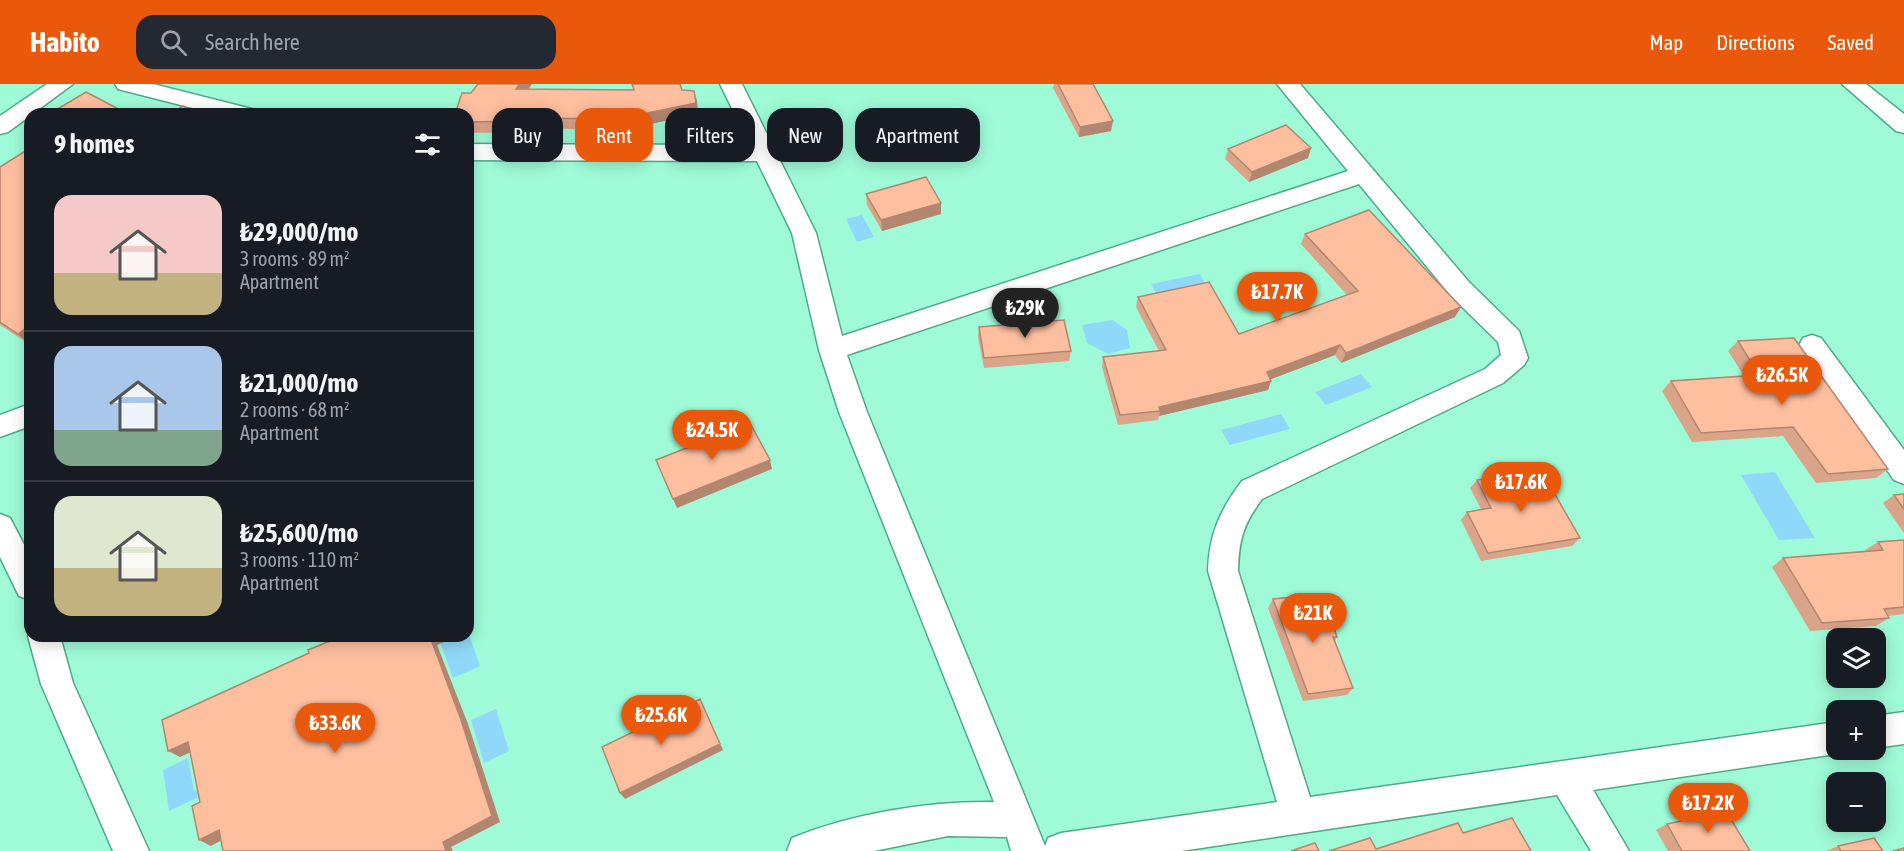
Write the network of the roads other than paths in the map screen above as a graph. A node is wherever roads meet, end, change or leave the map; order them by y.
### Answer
1 (62, 84) edge
2 (126, 84) edge
3 (731, 84) edge
4 (1288, 84) edge
5 (1853, 84) edge
6 (27, 108) edge
7 (220, 108) edge
8 (24, 110) edge
9 (1904, 126) edge
10 (0, 127) edge
11 (474, 152) edge
12 (765, 153) junction
13 (1362, 175) junction
14 (1812, 345) dead end
15 (832, 350) junction
16 (24, 417) edge
17 (0, 426) edge
18 (1904, 472) edge
19 (0, 527) edge
20 (24, 574) edge
21 (46, 642) edge
22 (1904, 728) edge
23 (1886, 730) edge
24 (1826, 739) edge
25 (1565, 776) junction
26 (1298, 815) junction
27 (1024, 835) edge
28 (131, 851) edge
29 (805, 851) edge
30 (1061, 851) edge
31 (1611, 851) edge

1 - 6 street
2 - 7 street
3 - 12 street
4 - 13 street
5 - 9 street
8 - 10 street
11 - 12 street
12 - 15 street
13 - 15 street
13 - 26 street
14 - 18 street
15 - 27 street
16 - 17 street
19 - 20 street
21 - 28 street
22 - 23 street
24 - 25 street
25 - 26 street
25 - 31 street
26 - 30 street
27 - 29 street

